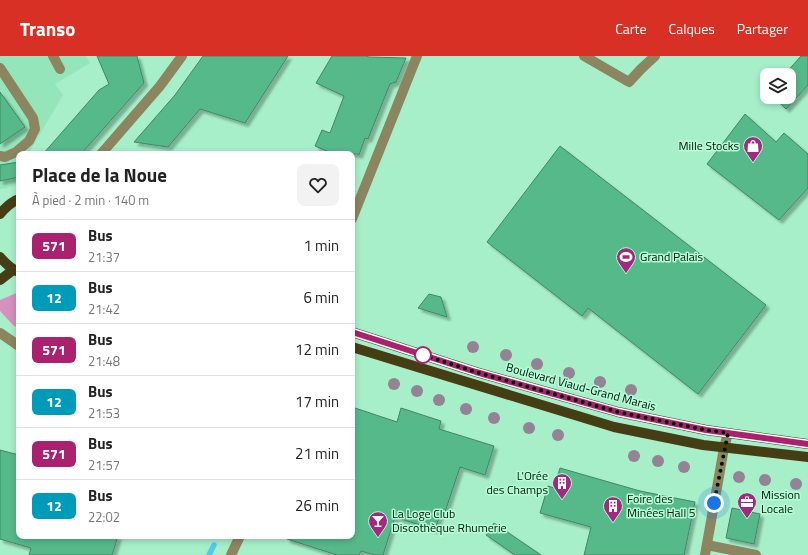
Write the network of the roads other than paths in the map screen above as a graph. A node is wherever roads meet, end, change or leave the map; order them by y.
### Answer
1 (53, 56) edge
2 (182, 56) edge
3 (417, 56) edge
4 (584, 56) edge
5 (655, 56) edge
6 (0, 68) edge
7 (60, 69) dead end
8 (17, 151) edge
9 (104, 151) edge
10 (16, 152) edge
11 (0, 156) edge
12 (16, 200) edge
13 (2, 209) edge
14 (355, 211) edge
15 (0, 257) edge
16 (16, 271) edge
17 (0, 280) edge
18 (355, 333) edge
19 (0, 334) edge
20 (16, 344) edge
21 (355, 348) edge
22 (728, 433) junction
23 (808, 444) edge
24 (724, 448) junction
25 (808, 457) edge
26 (239, 539) edge
27 (707, 545) junction
28 (231, 555) edge
29 (705, 555) edge
30 (756, 555) edge

1 - 7 street
2 - 9 street
3 - 14 street
4 - 5 street
6 - 8 street
10 - 11 street
12 - 13 main road
15 - 16 main road
16 - 17 main road
18 - 22 main road, Boulevard Viaud-Grand Marais
19 - 20 street
21 - 24 main road
22 - 23 main road, Boulevard Viaud-Grand Marais
22 - 24 street
24 - 25 main road
24 - 27 street
26 - 28 street
27 - 29 street
27 - 30 street

